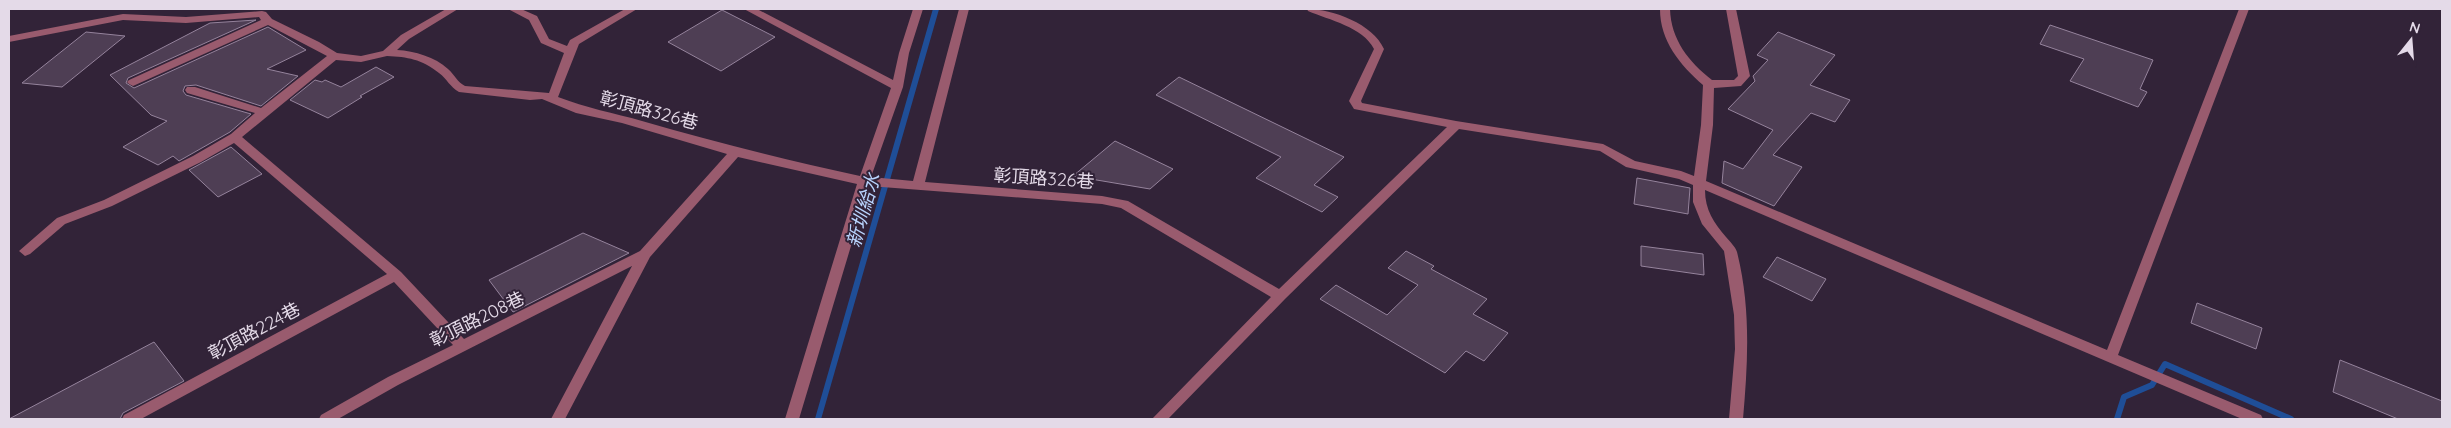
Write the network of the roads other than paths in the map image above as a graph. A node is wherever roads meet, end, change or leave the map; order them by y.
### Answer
1 (453, 9) edge
2 (513, 9) edge
3 (632, 9) edge
4 (749, 9) edge
5 (918, 9) edge
6 (964, 9) edge
7 (1312, 9) edge
8 (1665, 9) edge
9 (1731, 9) edge
10 (2244, 9) edge
11 (268, 20) junction
12 (9, 39) edge
13 (570, 51) junction
14 (387, 53) junction
15 (334, 56) junction
16 (133, 82) dead end
17 (1709, 84) junction
18 (897, 87) junction
19 (190, 90) dead end
20 (552, 99) junction
21 (263, 112) junction
22 (1456, 125) junction
23 (235, 137) junction
24 (734, 152) junction
25 (869, 181) junction
26 (1699, 184) junction
27 (918, 186) junction
28 (25, 251) dead end
29 (645, 254) junction
30 (396, 276) junction
31 (1280, 296) junction
32 (463, 347) junction
33 (2111, 356) junction
34 (129, 419) edge
35 (326, 419) edge
36 (558, 419) edge
37 (792, 419) edge
38 (1159, 419) edge
39 (1736, 419) edge
40 (2256, 419) edge

1 - 14 street
2 - 13 street
3 - 13 street
4 - 18 street
5 - 18 street
6 - 27 street
7 - 22 street
8 - 17 street
9 - 17 street
10 - 33 street
11 - 12 street, 彰頂路326巷
11 - 15 street, 彰頂路326巷
11 - 16 street
13 - 20 street
14 - 15 street, 彰頂路326巷
14 - 20 street, 彰頂路326巷
15 - 21 street
17 - 26 street
18 - 25 street
19 - 21 street
20 - 24 street, 彰頂路326巷
21 - 23 street
22 - 26 street
22 - 31 street
23 - 28 street
23 - 30 street
24 - 25 street, 彰頂路326巷
24 - 29 street
25 - 27 street, 彰頂路326巷
25 - 37 street
26 - 33 street
26 - 39 street
27 - 31 street, 彰頂路326巷
29 - 32 street, 彰頂路208巷
29 - 36 street
30 - 32 street
30 - 34 street, 彰頂路224巷
31 - 38 street
32 - 35 street, 彰頂路208巷
33 - 40 street

